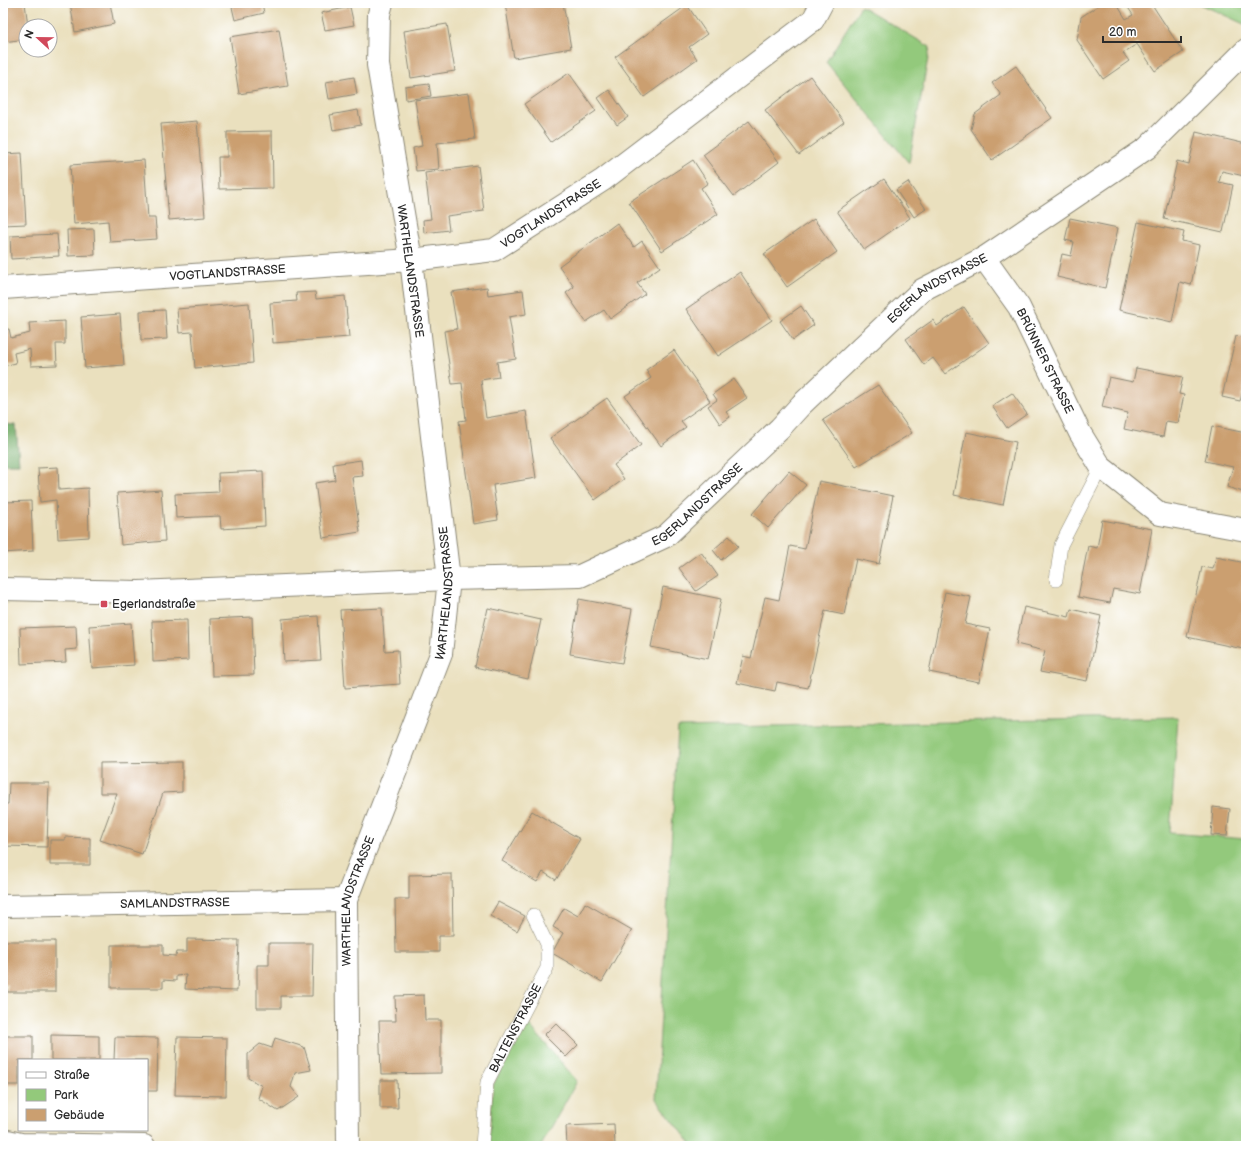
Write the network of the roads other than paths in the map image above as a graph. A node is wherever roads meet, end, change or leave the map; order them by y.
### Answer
1 (382, 3) edge
2 (822, 3) edge
3 (1246, 50) edge
4 (984, 258) junction
5 (411, 260) junction
6 (3, 288) edge
7 (1101, 467) junction
8 (1246, 530) edge
9 (449, 579) junction
10 (1056, 580) dead end
11 (3, 589) edge
12 (346, 900) junction
13 (3, 906) edge
14 (533, 915) dead end
15 (3, 1140) edge
16 (144, 1146) edge
17 (348, 1146) edge
18 (482, 1146) edge

1 - 5 street, WARTHELANDSTRASSE
2 - 5 street, VOGTLANDSTRASSE
3 - 4 street, EGERLANDSTRASSE
4 - 7 street, BRÜNNER STRASSE
4 - 9 street, EGERLANDSTRASSE
5 - 6 street, VOGTLANDSTRASSE
5 - 9 street, WARTHELANDSTRASSE
7 - 8 street, BRÜNNER STRASSE
7 - 10 lane
9 - 11 street, EGERLANDSTRASSE
9 - 12 street, WARTHELANDSTRASSE
12 - 13 street, SAMLANDSTRASSE
12 - 17 street, WARTHELANDSTRASSE
14 - 18 lane, BALTENSTRASSE
15 - 16 street

